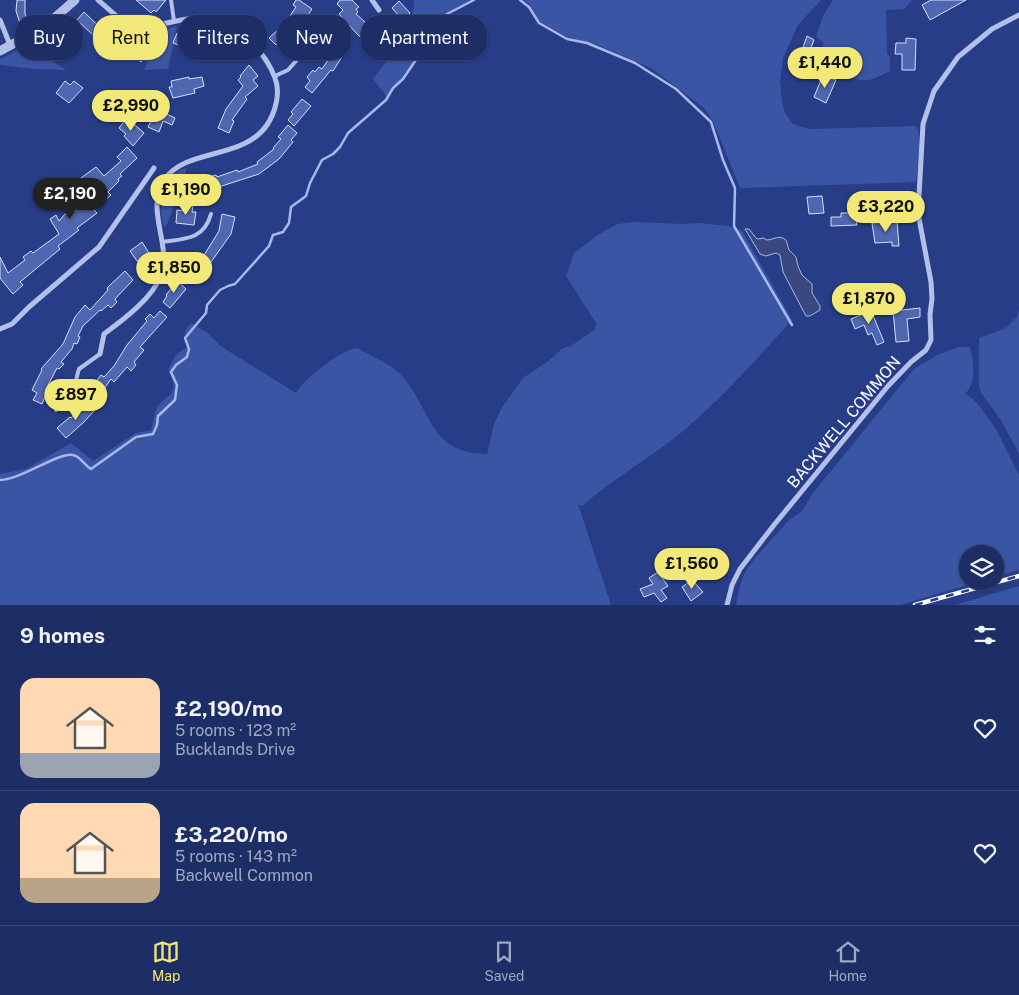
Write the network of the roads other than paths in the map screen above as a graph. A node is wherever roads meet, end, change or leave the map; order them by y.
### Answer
1 (75, 0) edge
2 (98, 0) edge
3 (171, 0) edge
4 (372, 0) edge
5 (379, 10) dead end
6 (1019, 15) edge
7 (0, 20) edge
8 (178, 20) edge
9 (174, 21) junction
10 (10, 46) junction
11 (0, 51) edge
12 (265, 60) edge
13 (297, 60) edge
14 (275, 76) junction
15 (154, 168) dead end
16 (211, 214) dead end
17 (162, 242) junction
18 (0, 329) edge
19 (100, 354) joint
20 (56, 410) dead end
21 (726, 605) edge

1 - 10 street
2 - 9 street
3 - 9 lane
4 - 5 street
6 - 21 street, BACKWELL COMMON
7 - 10 street
8 - 9 street
10 - 11 street
12 - 14 street
13 - 14 lane
14 - 17 street
15 - 18 street
16 - 17 lane
17 - 19 street
19 - 20 lane

